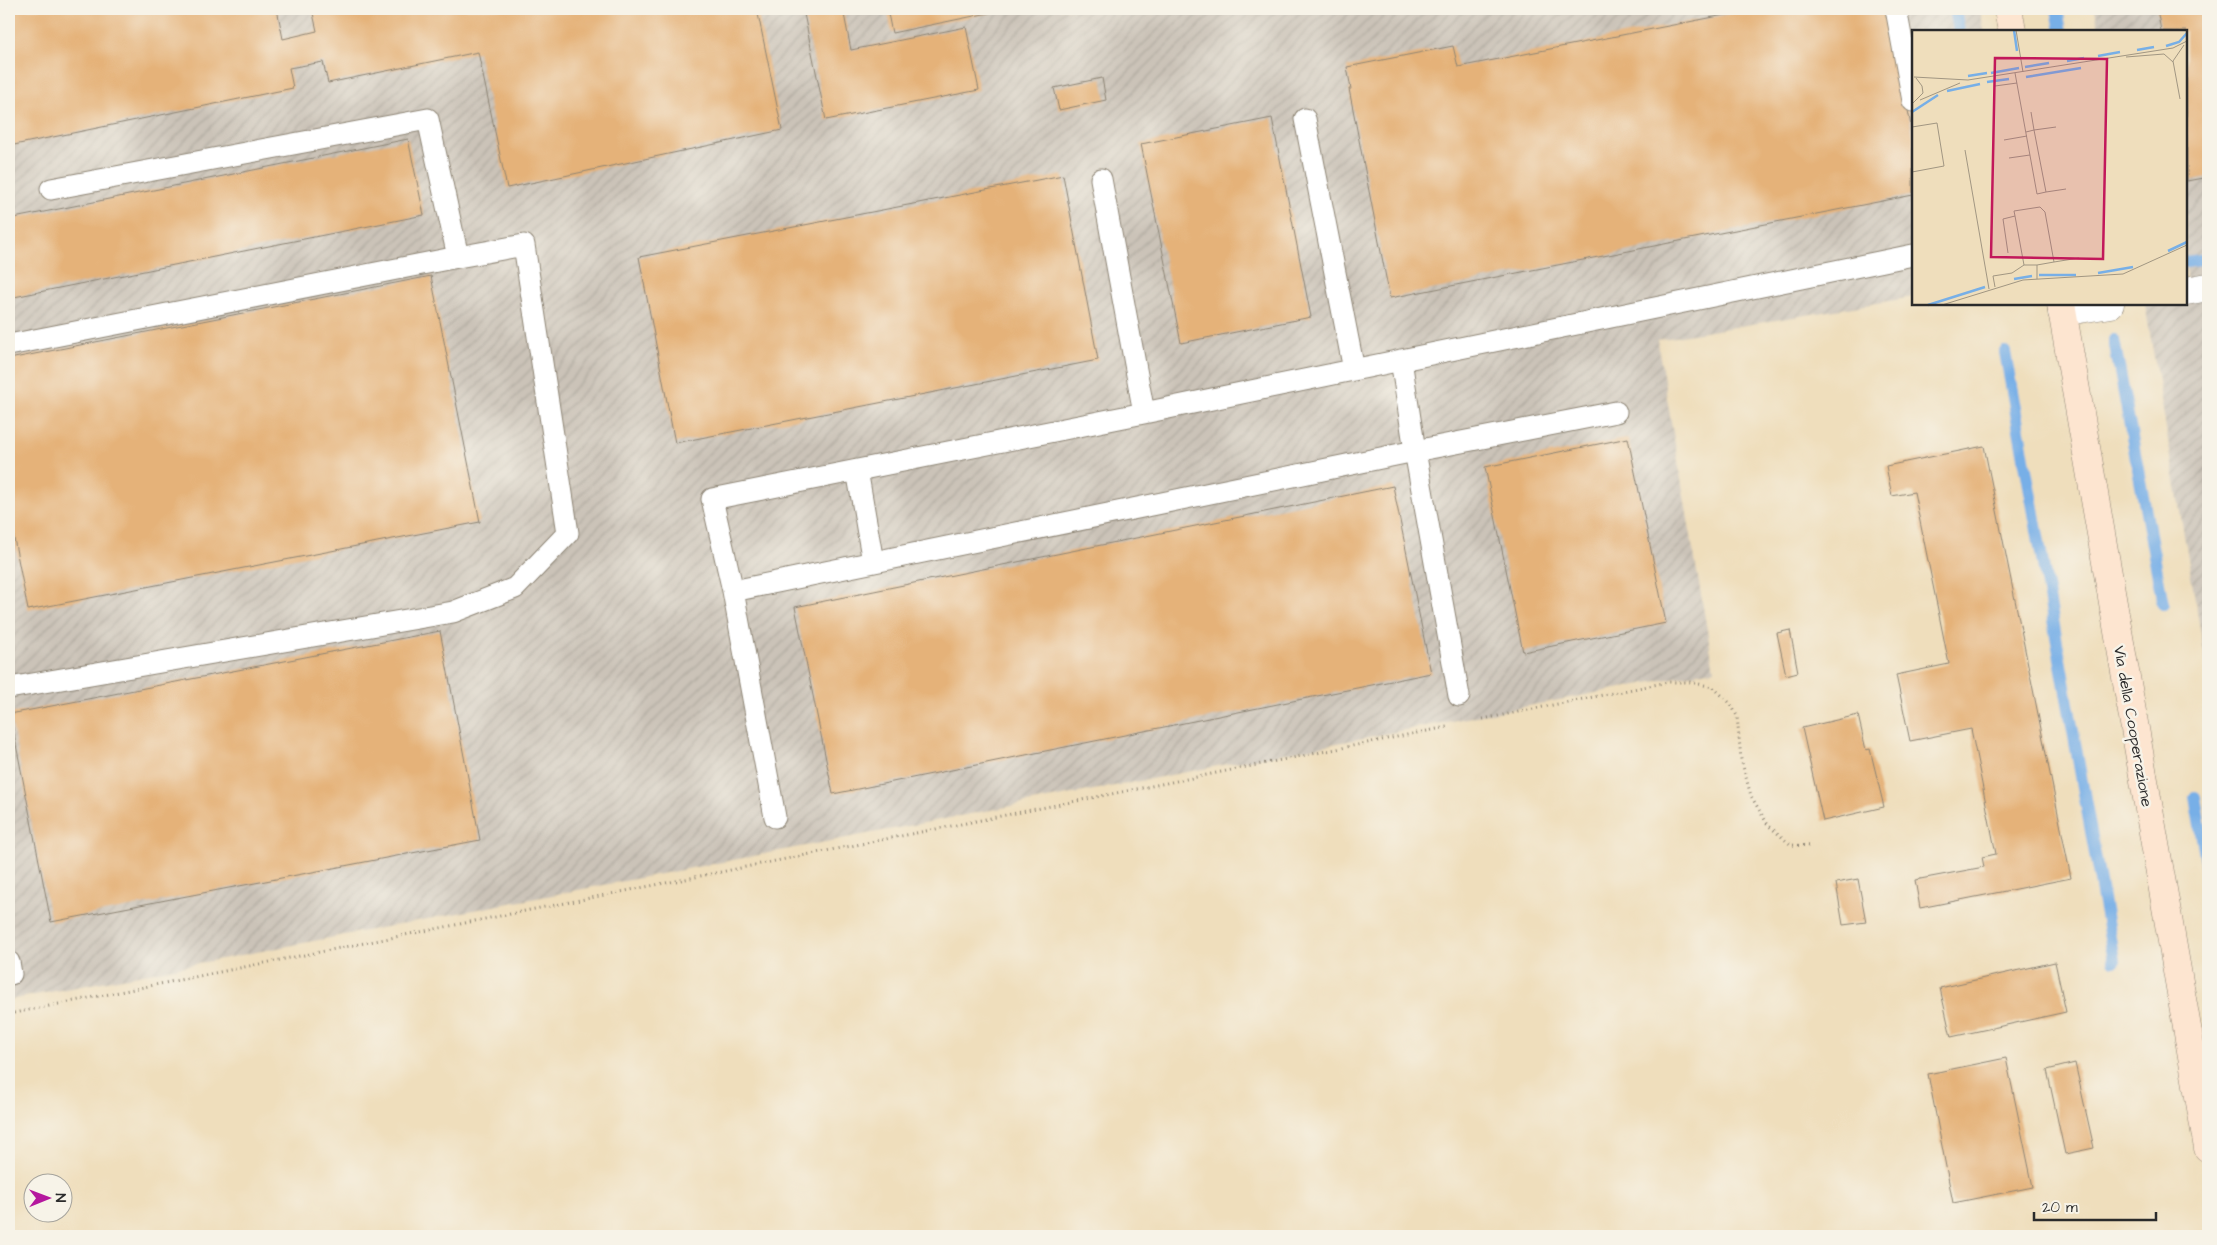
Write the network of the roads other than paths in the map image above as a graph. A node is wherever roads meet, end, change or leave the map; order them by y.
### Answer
1 (1896, 9) edge
2 (2008, 9) edge
3 (2012, 30) edge
4 (1912, 96) edge
5 (1305, 119) dead end
6 (1101, 179) dead end
7 (51, 188) dead end
8 (1912, 255) edge
9 (458, 257) junction
10 (2208, 287) edge
11 (2187, 291) edge
12 (2098, 305) edge
13 (2061, 308) edge
14 (9, 345) edge
15 (1401, 360) junction
16 (1354, 370) junction
17 (1616, 412) dead end
18 (1144, 413) junction
19 (1415, 450) junction
20 (857, 470) junction
21 (873, 562) junction
22 (733, 591) junction
23 (9, 688) edge
24 (1459, 696) dead end
25 (775, 817) dead end
26 (2208, 1148) edge

1 - 4 lane
2 - 3 street
5 - 16 lane
6 - 18 lane
7 - 9 lane
8 - 15 lane
9 - 14 lane
9 - 23 lane
10 - 11 street
12 - 13 street
13 - 26 street, Via della Cooperazione
15 - 16 lane
15 - 19 lane
16 - 18 lane
17 - 19 lane
18 - 20 lane
19 - 21 lane
19 - 24 lane
20 - 21 lane
20 - 22 lane
21 - 22 lane
22 - 25 lane

